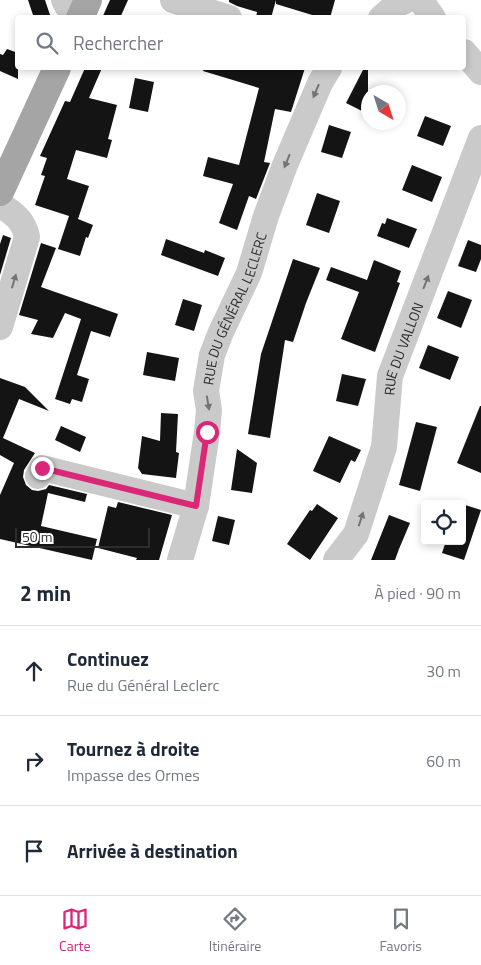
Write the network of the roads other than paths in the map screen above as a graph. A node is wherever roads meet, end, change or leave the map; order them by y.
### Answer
1 (64, 0) edge
2 (88, 0) edge
3 (173, 0) edge
4 (406, 0) edge
5 (423, 0) edge
6 (77, 15) edge
7 (81, 15) edge
8 (220, 15) edge
9 (384, 15) edge
10 (431, 15) edge
11 (466, 54) edge
12 (56, 70) edge
13 (328, 70) edge
14 (481, 72) edge
15 (481, 138) edge
16 (0, 192) edge
17 (0, 205) edge
18 (0, 327) edge
19 (38, 476) dead end
20 (196, 506) junction
21 (180, 560) edge
22 (336, 560) edge

1 - 6 street
2 - 7 main road
3 - 8 street
4 - 9 street
5 - 10 street
11 - 14 street
12 - 16 main road
13 -> 20 street, RUE DU GÉNÉRAL LECLERC
22 -> 15 street, RUE DU VALLON
18 -> 17 street
19 - 20 street
20 - 21 street, RUE DU GÉNÉRAL LECLERC

